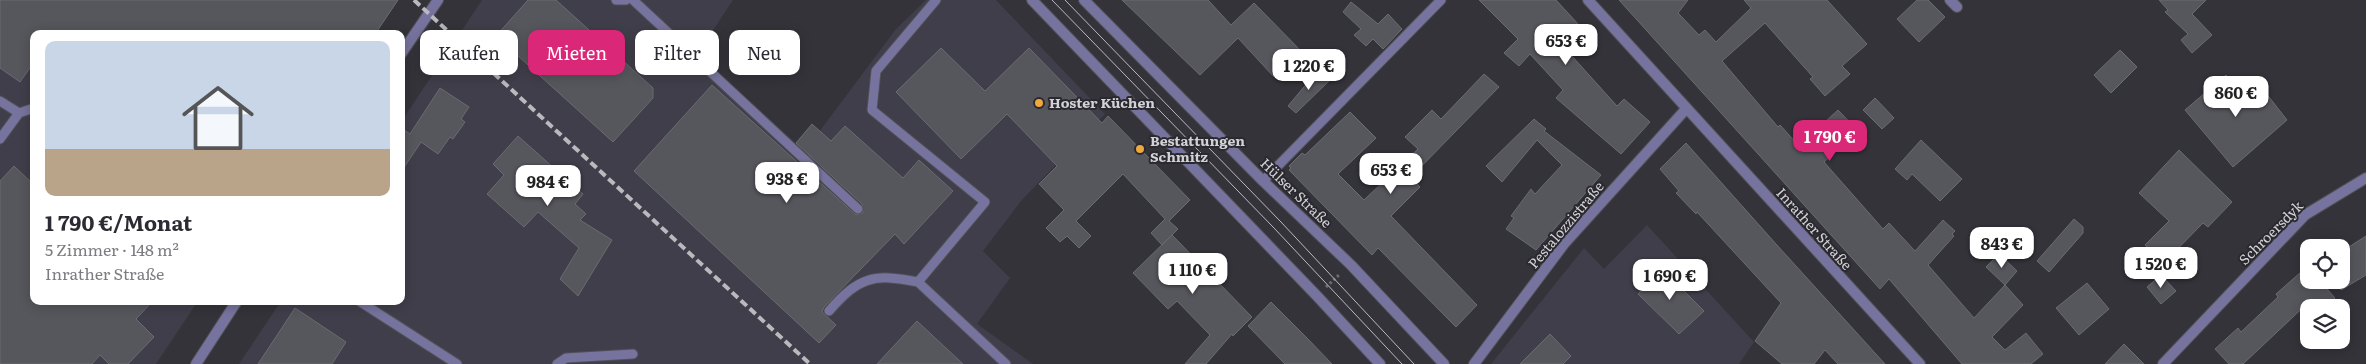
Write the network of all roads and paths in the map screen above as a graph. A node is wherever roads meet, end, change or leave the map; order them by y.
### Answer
1 (438, 0) edge
2 (616, 0) edge
3 (626, 0) edge
4 (633, 0) edge
5 (936, 0) edge
6 (1032, 0) edge
7 (1084, 0) edge
8 (1441, 0) edge
9 (1588, 0) edge
10 (405, 48) edge
11 (0, 101) edge
12 (30, 109) edge
13 (1686, 109) junction
14 (19, 113) junction
15 (0, 139) edge
16 (2366, 178) edge
17 (1263, 181) junction
18 (858, 209) dead end
19 (1352, 265) junction
20 (918, 282) junction
21 (1316, 296) junction
22 (234, 305) edge
23 (365, 305) edge
24 (829, 311) dead end
25 (633, 354) dead end
26 (196, 364) edge
27 (457, 364) edge
28 (557, 364) edge
29 (1006, 364) edge
30 (1380, 364) edge
31 (1444, 364) edge
32 (1474, 364) edge
33 (1920, 364) edge
34 (2164, 364) edge

1 - 10 street
2 - 3 lane
4 - 18 lane
5 - 20 lane
6 - 21 street
7 - 17 street, Hülser Straße
8 - 17 lane
9 - 13 street, Inrather Straße
11 - 14 lane
12 - 14 lane
13 - 32 street, Pestalozzistraße
13 - 33 street, Inrather Straße
14 - 15 lane
16 - 34 street, Schroersdyk
17 - 19 street, Hülser Straße
19 - 21 path
19 - 31 street, Hülser Straße
20 - 24 lane
20 - 29 lane
21 - 30 street
22 - 26 street
23 - 27 lane
25 - 28 lane

